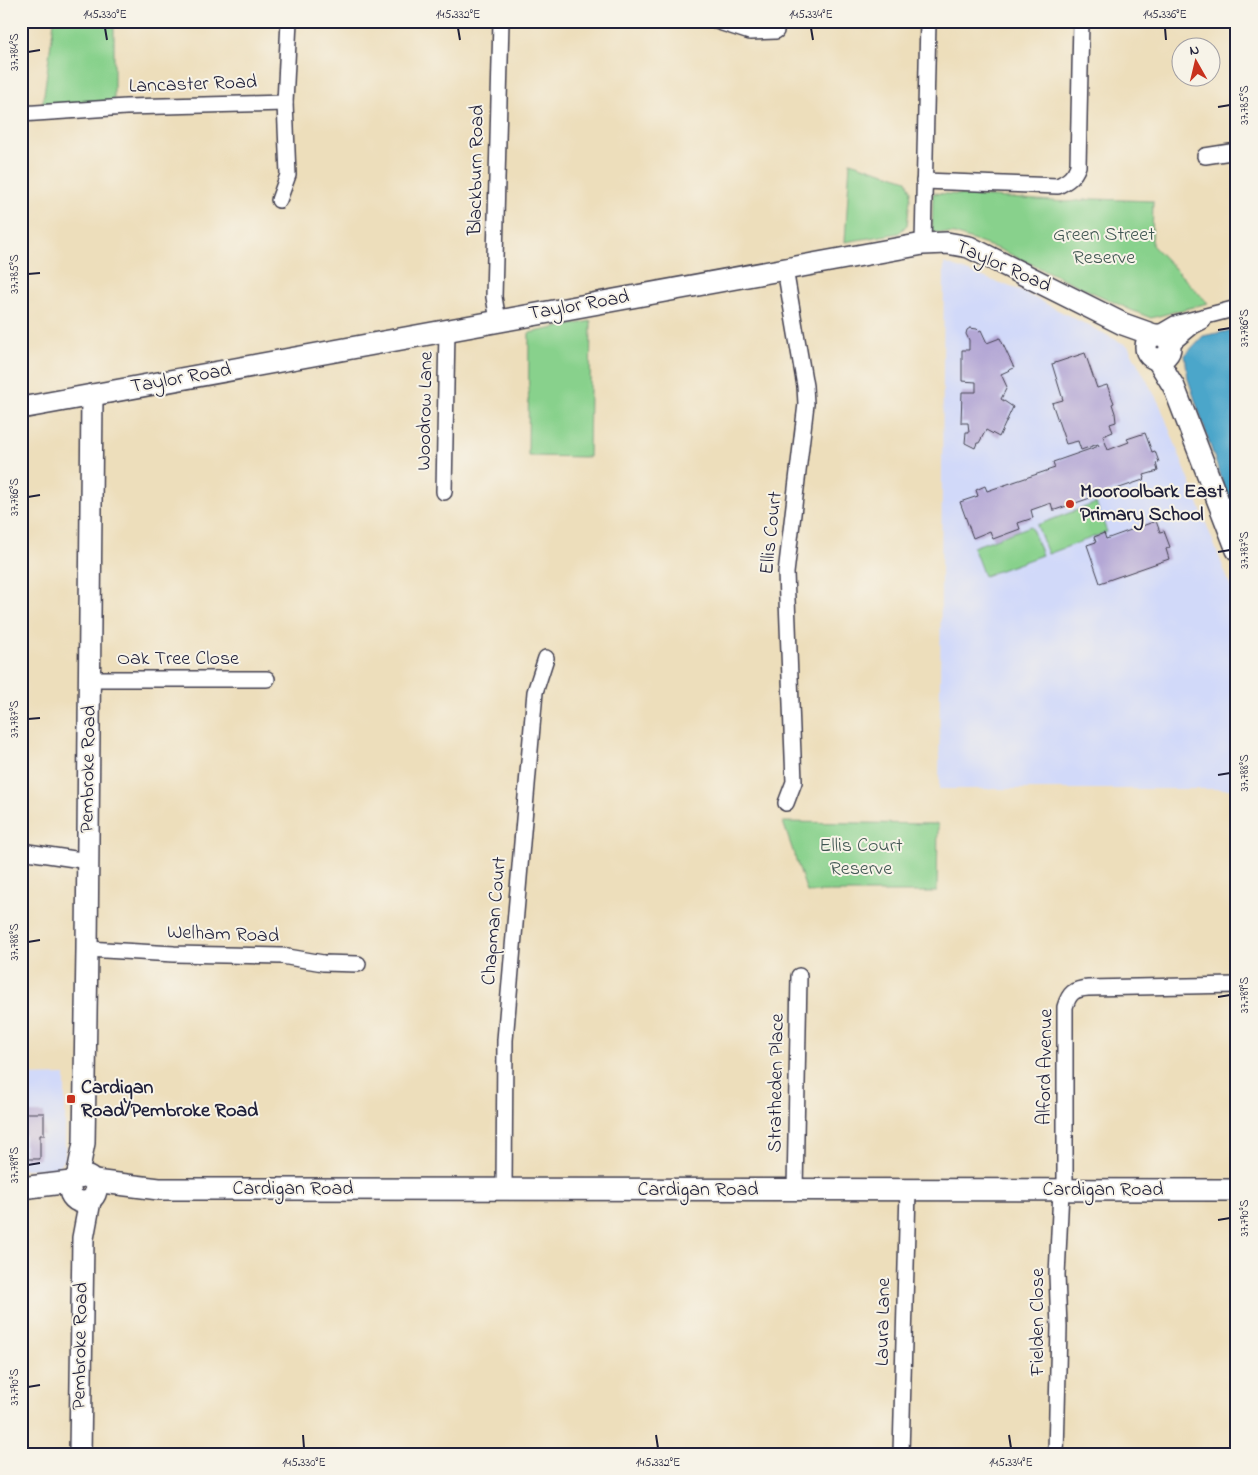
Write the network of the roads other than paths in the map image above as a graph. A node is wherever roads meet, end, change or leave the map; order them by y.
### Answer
1 (289, 21) edge
2 (501, 21) edge
3 (716, 21) edge
4 (928, 21) edge
5 (1081, 21) edge
6 (776, 31) dead end
7 (285, 103) junction
8 (21, 114) edge
9 (1237, 151) edge
10 (1205, 156) dead end
11 (924, 181) junction
12 (279, 200) dead end
13 (923, 244) junction
14 (785, 269) junction
15 (1230, 310) edge
16 (498, 320) junction
17 (447, 330) junction
18 (1159, 345) junction
19 (92, 395) junction
20 (21, 408) edge
21 (444, 492) dead end
22 (1237, 550) edge
23 (546, 658) dead end
24 (90, 679) junction
25 (267, 679) dead end
26 (786, 803) dead end
27 (21, 851) edge
28 (88, 861) junction
29 (87, 949) junction
30 (358, 964) dead end
31 (799, 976) dead end
32 (1237, 985) edge
33 (21, 1189) edge
34 (83, 1189) junction
35 (504, 1190) junction
36 (795, 1190) junction
37 (908, 1190) junction
38 (1063, 1190) junction
39 (1237, 1190) edge
40 (80, 1454) edge
41 (901, 1454) edge
42 (1056, 1454) edge

1 - 7 street, Lancaster Road
2 - 16 street, Blackburn Road
3 - 6 street
4 - 11 street
5 - 11 street
7 - 8 street, Lancaster Road
7 - 12 street
9 - 10 street
11 - 13 street
13 - 14 street, Taylor Road
13 - 18 street, Taylor Road
14 - 16 street, Taylor Road
14 - 26 street, Ellis Court
15 - 18 street
16 - 17 street, Taylor Road
17 - 19 street, Taylor Road
17 - 21 street, Woodrow Lane
18 - 22 street
19 - 20 street, Taylor Road
19 - 24 street, Pembroke Road
23 - 35 street, Chapman Court
24 - 25 street, Oak Tree Close
24 - 28 street, Pembroke Road
27 - 28 street
28 - 29 street, Pembroke Road
29 - 30 street, Welham Road
29 - 34 street, Pembroke Road
31 - 36 street, Stratheden Place
32 - 38 street, Alford Avenue
33 - 34 street, Cardigan Road
34 - 35 street, Cardigan Road
34 - 40 street, Pembroke Road
35 - 36 street, Cardigan Road
36 - 37 street, Cardigan Road
37 - 38 street, Cardigan Road
37 - 41 street, Laura Lane
38 - 39 street, Cardigan Road
38 - 42 street, Fielden Close

